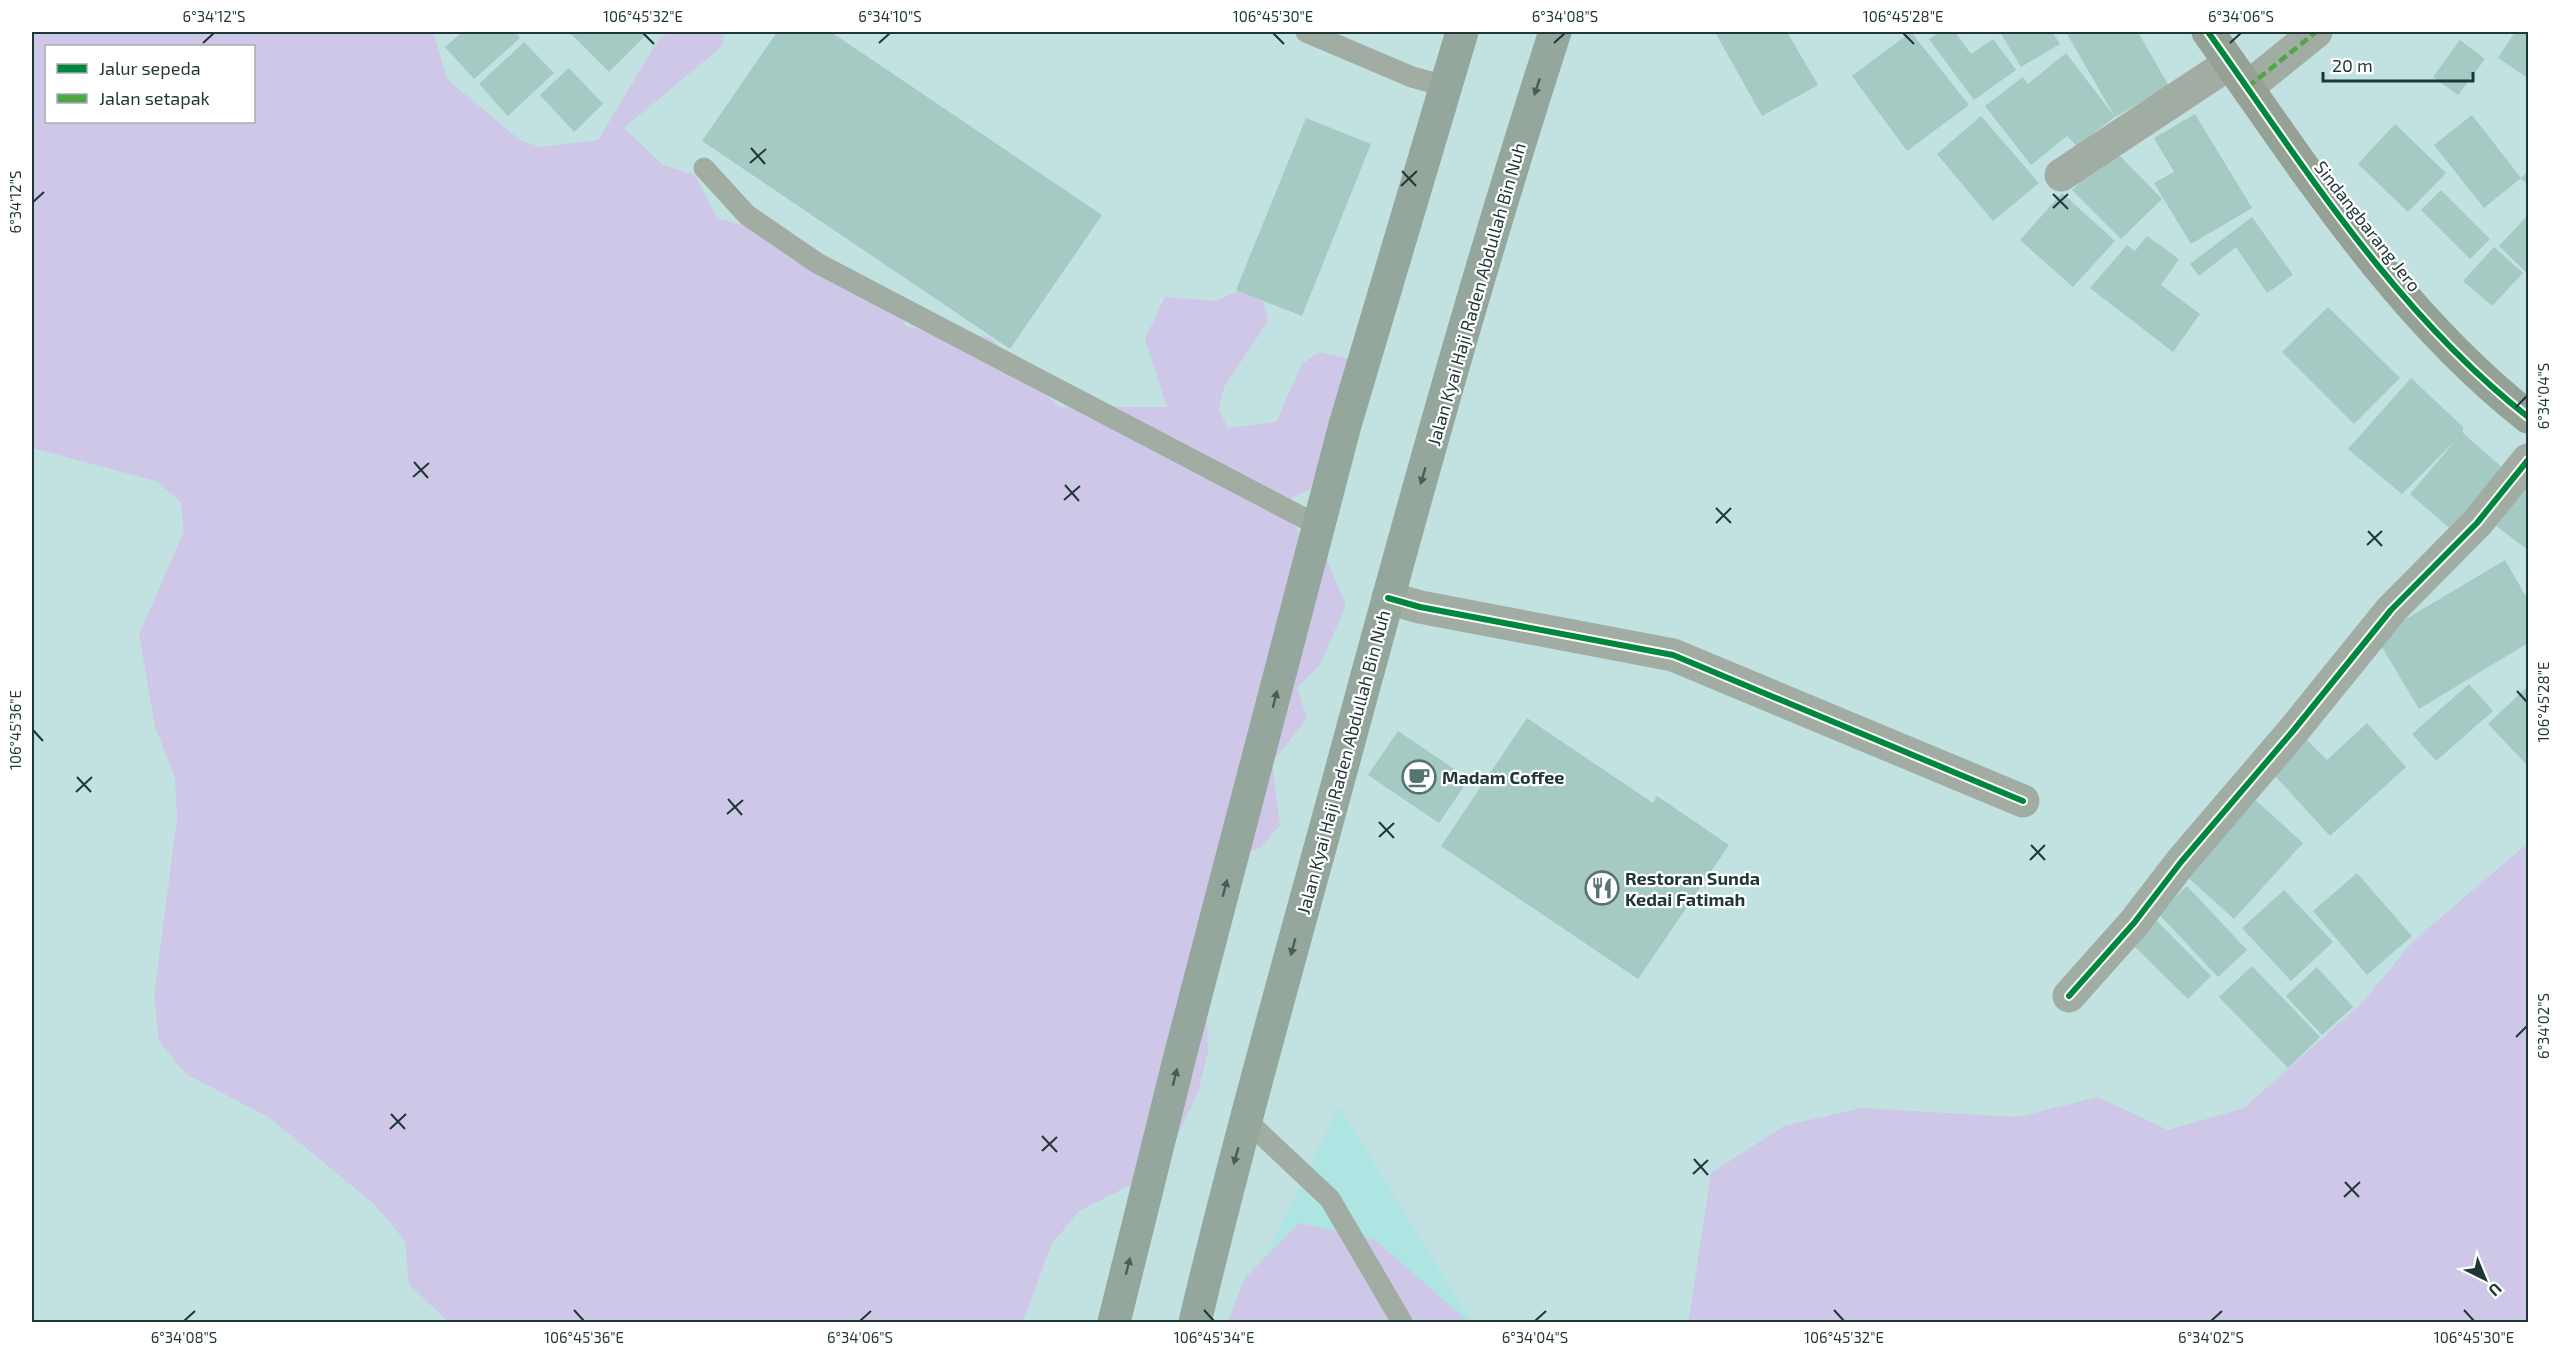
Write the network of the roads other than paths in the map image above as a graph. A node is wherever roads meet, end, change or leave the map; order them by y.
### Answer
1 (1306, 32) edge
2 (1462, 32) edge
3 (1555, 32) edge
4 (2208, 32) edge
5 (2316, 32) edge
6 (2239, 75) junction
7 (1445, 86) junction
8 (704, 168) dead end
9 (2061, 175) dead end
10 (2529, 417) edge
11 (2529, 460) edge
12 (1318, 526) junction
13 (1388, 598) junction
14 (2023, 801) dead end
15 (2068, 996) dead end
16 (1246, 1120) junction
17 (1114, 1323) edge
18 (1195, 1323) edge
19 (1402, 1323) edge

1 - 7 lane
2 - 7 highway
3 -> 13 highway, Jalan Kyai Haji Raden Abdullah Bin Nuh
4 - 6 street, Sindangbarang Jero
5 - 6 street
6 - 9 street
6 - 10 street, Sindangbarang Jero
7 - 12 highway
8 - 12 lane
11 - 15 street
17 -> 12 highway
13 - 14 street
13 -> 16 highway, Jalan Kyai Haji Raden Abdullah Bin Nuh
16 -> 18 highway, Jalan Kyai Haji Raden Abdullah Bin Nuh
16 - 19 lane

